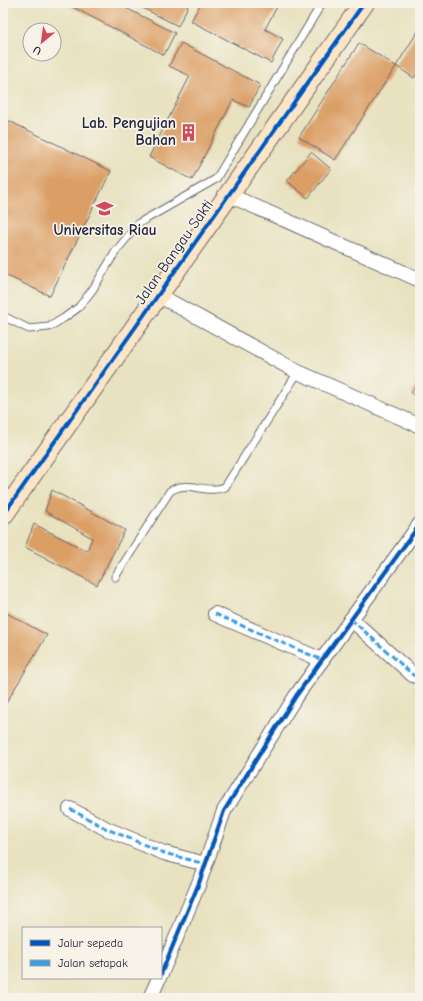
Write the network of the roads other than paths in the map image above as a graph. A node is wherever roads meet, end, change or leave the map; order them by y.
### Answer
1 (322, 3) edge
2 (364, 3) edge
3 (230, 195) junction
4 (420, 280) edge
5 (158, 295) junction
6 (3, 316) edge
7 (298, 372) junction
8 (420, 426) edge
9 (3, 515) edge
10 (420, 524) edge
11 (115, 577) dead end
12 (215, 614) dead end
13 (351, 619) junction
14 (322, 660) junction
15 (420, 677) edge
16 (70, 809) dead end
17 (205, 864) junction
18 (162, 972) edge
19 (159, 979) edge
20 (150, 998) edge

1 - 6 lane
2 - 3 street, Jalan Bangau Sakti
3 - 4 street
3 - 5 street, Jalan Bangau Sakti
5 - 7 street
5 - 9 street, Jalan Bangau Sakti
7 - 8 street
7 - 11 lane
10 - 13 street
12 - 14 street
13 - 14 street
13 - 15 street
14 - 17 street
16 - 17 street
17 - 18 street
19 - 20 street

